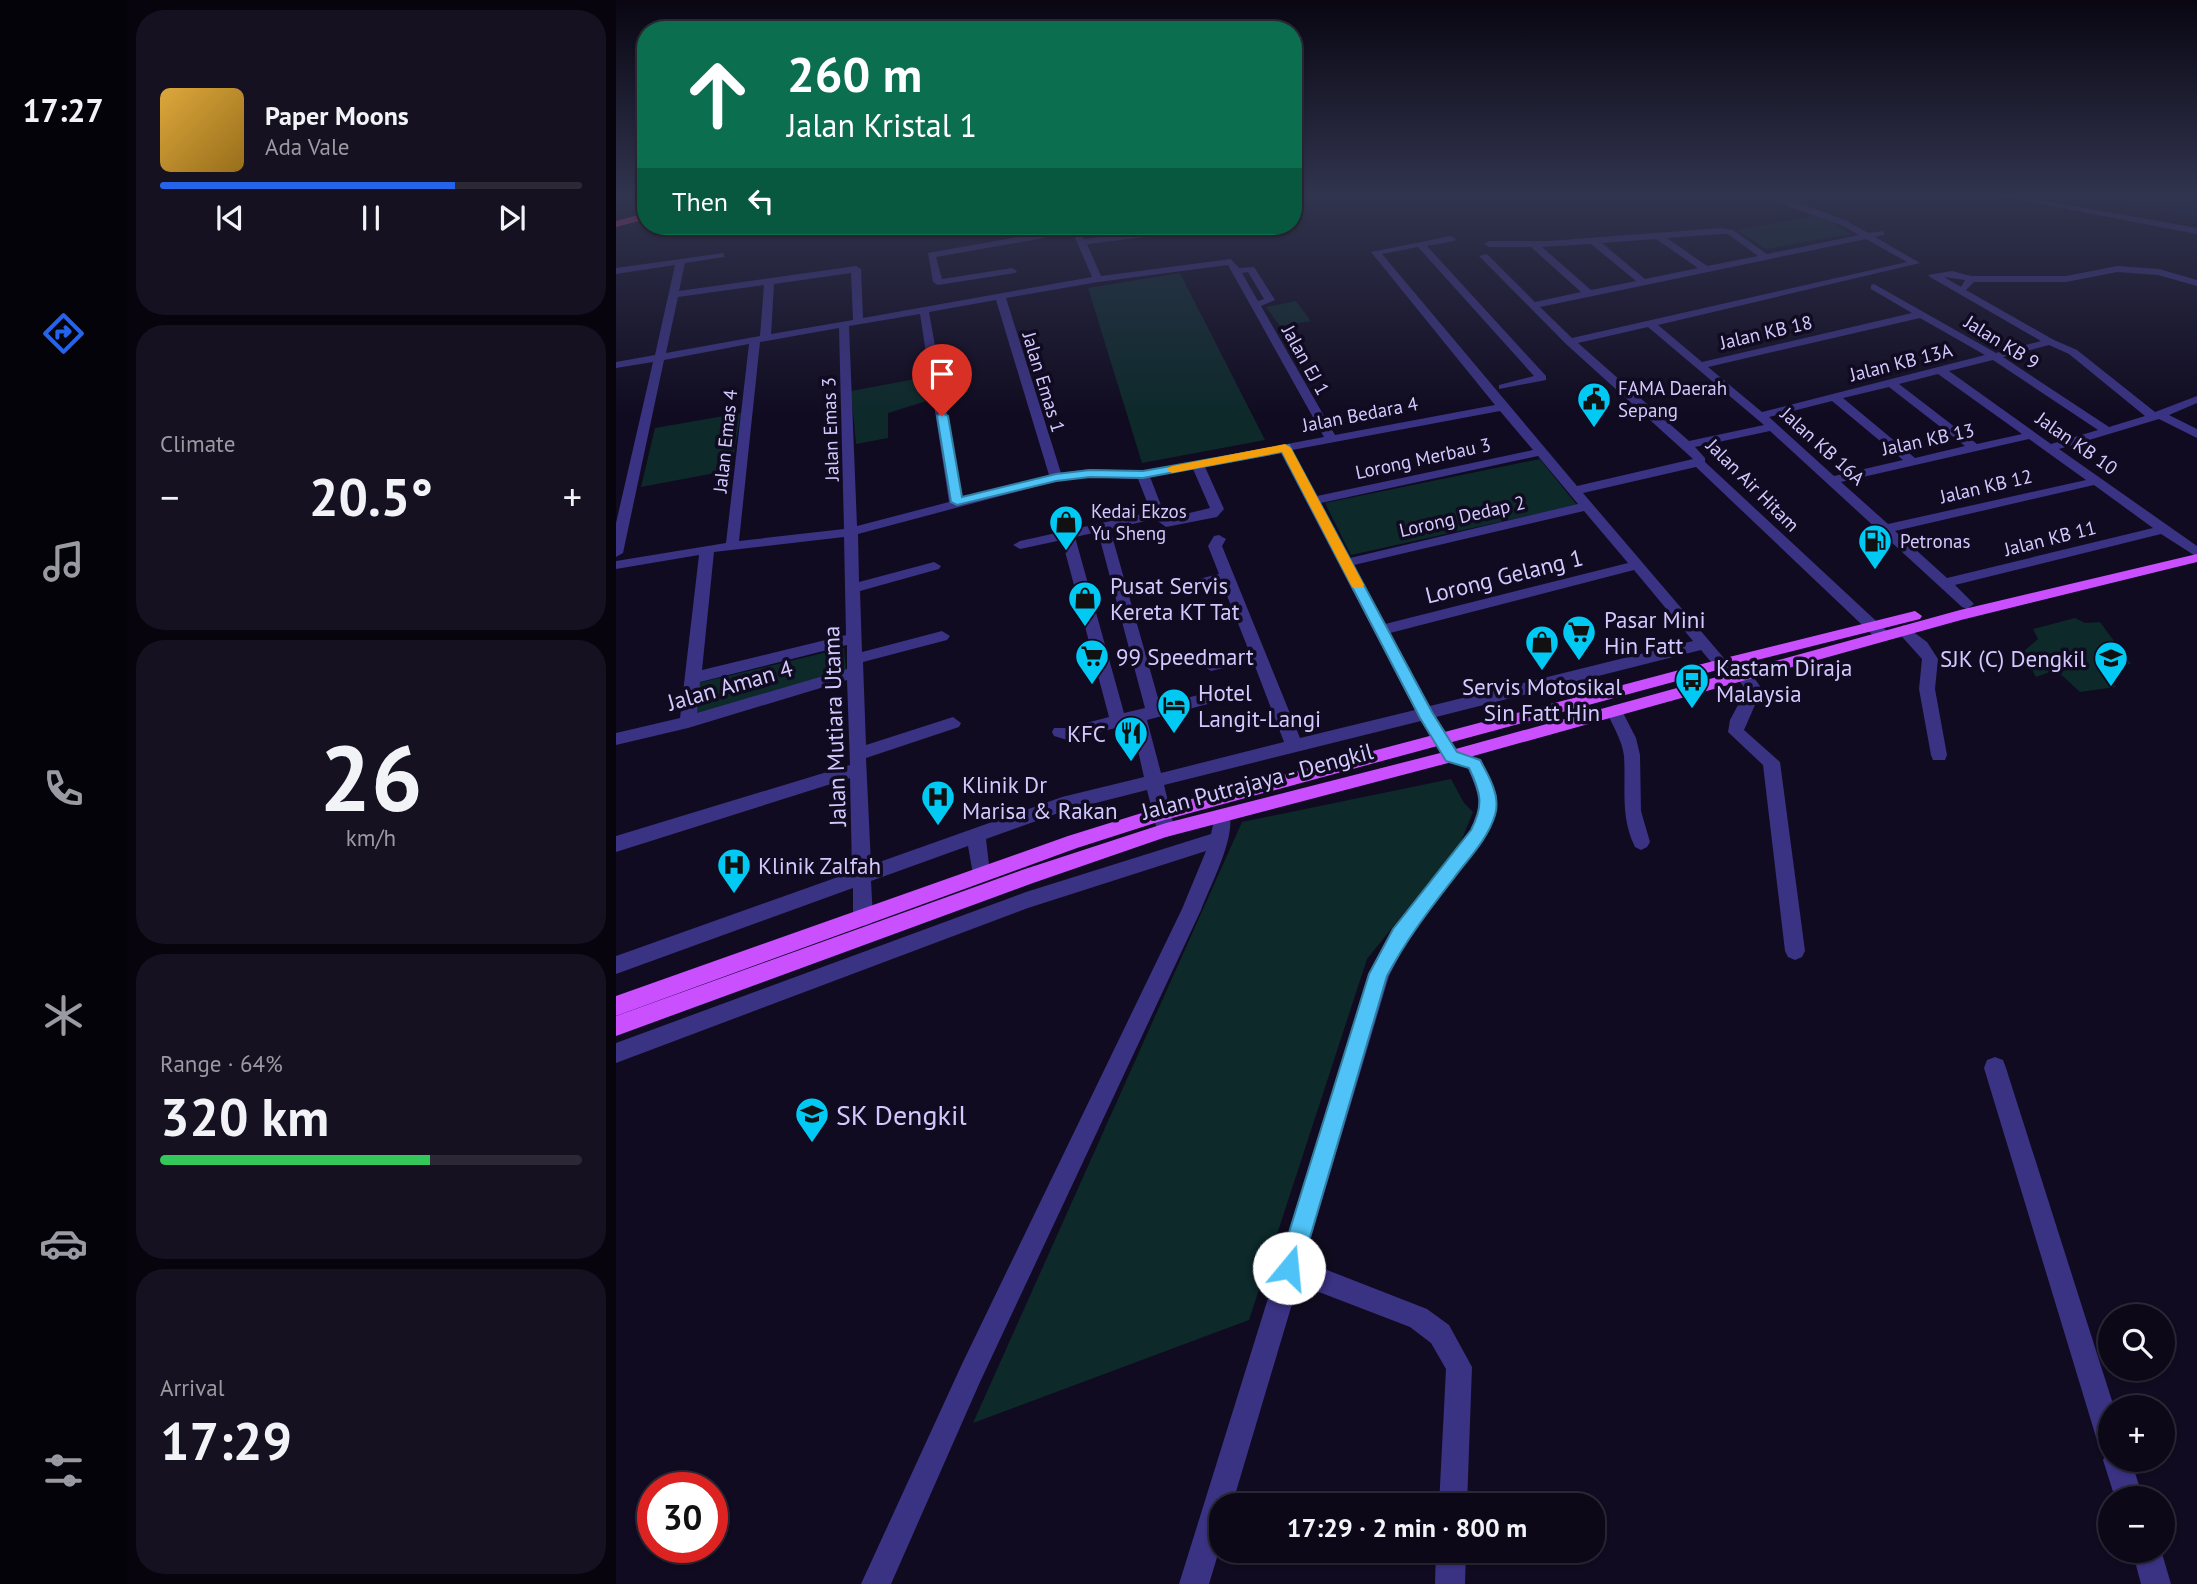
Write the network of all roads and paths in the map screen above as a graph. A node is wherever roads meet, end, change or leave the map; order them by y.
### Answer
1 (643, 267) edge
2 (680, 267) edge
3 (934, 267) edge
4 (1011, 267) edge
5 (1093, 267) edge
6 (1142, 267) edge
7 (1388, 267) edge
8 (1441, 267) edge
9 (1495, 267) edge
10 (1559, 267) edge
11 (1625, 267) edge
12 (1702, 267) edge
13 (1716, 267) edge
14 (1898, 267) edge
15 (1705, 269) junction
16 (616, 271) edge
17 (1012, 271) junction
18 (1096, 275) junction
19 (1971, 279) junction
20 (769, 282) junction
21 (1643, 282) junction
22 (2197, 283) edge
23 (1874, 287) dead end
24 (1017, 288) junction
25 (1963, 291) junction
26 (1588, 293) junction
27 (674, 295) junction
28 (1000, 296) junction
29 (1532, 305) junction
30 (924, 310) junction
31 (1923, 314) junction
32 (858, 321) junction
33 (1649, 323) junction
34 (844, 324) junction
35 (760, 339) junction
36 (1570, 342) junction
37 (2050, 342) junction
38 (1994, 356) junction
39 (661, 357) junction
40 (616, 365) edge
41 (1699, 366) junction
42 (1940, 370) junction
43 (1891, 383) junction
44 (1503, 387) dead end
45 (1834, 397) junction
46 (2197, 399) edge
47 (1503, 407) junction
48 (1760, 416) junction
49 (2157, 416) junction
50 (1773, 426) junction
51 (2108, 431) junction
52 (2197, 434) edge
53 (2032, 435) junction
54 (1331, 439) junction
55 (1686, 445) junction
56 (1285, 448) junction
57 (1975, 448) junction
58 (2050, 448) junction
59 (1541, 452) junction
60 (1913, 462) junction
61 (1699, 463) junction
62 (1197, 464) junction
63 (1143, 475) junction
64 (1056, 477) junction
65 (1832, 480) junction
66 (2096, 481) junction
67 (1574, 491) junction
68 (1314, 501) junction
69 (957, 502) junction
70 (1587, 506) junction
71 (1158, 514) junction
72 (1103, 527) junction
73 (1885, 529) junction
74 (2164, 529) junction
75 (851, 532) junction
76 (1067, 534) junction
77 (1219, 539) dead end
78 (1020, 545) dead end
79 (732, 546) junction
80 (2195, 551) edge
81 (616, 553) edge
82 (706, 554) junction
83 (1346, 563) junction
84 (616, 565) edge
85 (1637, 565) junction
86 (934, 566) dead end
87 (616, 577) edge
88 (1227, 577) junction
89 (1945, 583) junction
90 (1183, 587) dead end
91 (853, 588) junction
92 (1967, 604) junction
93 (1381, 630) junction
94 (1904, 630) junction
95 (1876, 631) junction
96 (942, 636) dead end
97 (855, 638) junction
98 (1704, 644) junction
99 (1258, 654) junction
100 (1721, 664) junction
101 (855, 666) junction
102 (1211, 666) dead end
103 (1744, 676) junction
104 (692, 678) junction
105 (1221, 695) dead end
106 (1614, 711) junction
107 (1146, 715) junction
108 (1426, 715) junction
109 (1118, 721) junction
110 (688, 722) junction
111 (953, 723) dead end
112 (1059, 732) dead end
113 (616, 739) edge
114 (1294, 746) junction
115 (1447, 748) junction
116 (1939, 755) dead end
117 (858, 761) junction
118 (1154, 781) junction
119 (1163, 822) junction
120 (1221, 827) junction
121 (976, 836) junction
122 (1641, 842) dead end
123 (616, 844) edge
124 (981, 874) junction
125 (862, 878) junction
126 (863, 918) junction
127 (1795, 951) dead end
128 (616, 965) edge
129 (618, 1018) edge
130 (618, 1052) edge
131 (1996, 1068) dead end
132 (1289, 1268) junction
133 (2098, 1398) edge
134 (1453, 1493) edge
135 (1451, 1563) edge
136 (2150, 1563) edge
137 (876, 1584) edge
138 (1194, 1584) edge
139 (1450, 1584) edge
140 (2156, 1584) edge

1 - 16 street
2 - 27 street
3 - 17 street
4 - 17 street
5 - 18 street
6 - 18 street
7 - 47 street
8 - 44 street
9 - 29 street, Jalan Air Hitam
10 - 26 street
11 - 21 street
12 - 15 street
13 - 15 street
14 - 33 street
15 - 21 street
17 - 24 street
18 - 24 street
18 - 54 street, Jalan EJ 1
19 - 22 street
19 - 25 street
19 - 25 street
20 - 27 street
20 - 32 street
20 - 35 street, Jalan Emas 4
21 - 26 street
23 - 31 street, Jalan KB 9
24 - 28 street
25 - 37 street
26 - 29 street
27 - 39 street
28 - 30 street
28 - 64 street, Jalan Emas 1
29 - 36 street, Jalan Air Hitam
30 - 32 street
30 - 69 street
31 - 38 street, Jalan KB 9
31 - 41 street, Jalan KB 18
32 - 34 street
33 - 36 street
33 - 41 street, Jalan KB 16A
34 - 35 street
34 - 75 street, Jalan Emas 3
35 - 39 street
35 - 79 street, Jalan Emas 4
36 - 55 street, Jalan Air Hitam
37 - 38 street, Jalan KB 13A
37 - 49 street
38 - 42 street, Jalan KB 13A
38 - 51 street, Jalan KB 9
39 - 40 street
39 - 81 street
41 - 48 street, Jalan KB 16A
42 - 43 street, Jalan KB 13A
42 - 53 street, Jalan KB 10
43 - 45 street, Jalan KB 13A
43 - 57 street
45 - 48 street, Jalan KB 13A
45 - 60 street
46 - 49 street
47 - 54 street, Jalan Bedara 4
47 - 59 street
48 - 50 street, Jalan KB 16A
49 - 51 street
49 - 52 street
50 - 55 street
50 - 65 street, Jalan KB 16A
51 - 58 street
53 - 57 street, Jalan KB 13
53 - 58 street, Jalan KB 10
54 - 56 street, Jalan Bedara 4
55 - 61 street, Jalan Air Hitam
56 - 62 street, Jalan Bedara 4
56 - 68 street
57 - 60 street, Jalan KB 13
58 - 66 street, Jalan KB 10
59 - 67 street
59 - 68 street, Lorong Merbau 3
60 - 65 street, Jalan KB 13
61 - 67 street
61 - 95 street, Jalan Air Hitam
62 - 63 street, Jalan Bedara 4
62 - 71 street
63 - 64 street, Jalan Bedara 4
63 - 71 street
64 - 69 street, Jalan Bedara 4
65 - 73 street, Jalan KB 16A
66 - 73 street, Jalan KB 12
66 - 74 street, Jalan KB 10
67 - 70 street
68 - 83 street
69 - 75 street, Jalan Bedara 4
70 - 83 street, Lorong Dedap 2
70 - 85 street
71 - 72 street
72 - 76 street
72 - 107 street
73 - 89 street, Jalan KB 16A
74 - 80 street, Jalan KB 10
74 - 89 street, Jalan KB 11
75 - 79 street, Jalan Bedara 4
75 - 91 street, Jalan Mutiara Utama
76 - 78 street
76 - 109 street
77 - 88 street
79 - 82 street, Jalan Bedara 4
80 - 92 main road
80 - 94 main road
82 - 84 street
82 - 87 street
82 - 104 street
83 - 93 street
85 - 93 street, Lorong Gelang 1
85 - 98 street
86 - 91 street
88 - 90 street
88 - 99 street
89 - 92 street, Jalan KB 16A
91 - 97 street, Jalan Mutiara Utama
92 - 95 main road
93 - 108 street
94 - 95 main road
94 - 116 street
95 - 100 main road, Jalan Putrajaya - Dengkil
95 - 103 main road, Jalan Putrajaya - Dengkil
96 - 101 street, Jalan Aman 4
97 - 101 street, Jalan Mutiara Utama
97 - 104 street
98 - 100 street
98 - 108 street
99 - 102 street
99 - 114 street
100 - 115 main road, Jalan Putrajaya - Dengkil
101 - 110 street, Jalan Aman 4
101 - 117 street, Jalan Mutiara Utama
103 - 106 main road, Jalan Putrajaya - Dengkil
103 - 127 street
104 - 110 street
105 - 107 street
106 - 115 main road, Jalan Putrajaya - Dengkil
106 - 122 street
107 - 109 street
107 - 118 street
108 - 114 street
108 - 115 street
109 - 112 street
110 - 113 street, Jalan Aman 4
111 - 117 street
114 - 118 street
115 - 119 main road, Jalan Putrajaya - Dengkil
115 - 120 main road, Jalan Putrajaya - Dengkil
115 - 132 street
117 - 123 street
117 - 125 street, Jalan Mutiara Utama
118 - 119 street
118 - 121 street
119 - 120 main road, Jalan Putrajaya - Dengkil
119 - 124 main road, Jalan Putrajaya - Dengkil
119 - 129 main road, Jalan Putrajaya - Dengkil
120 - 130 street
120 - 137 street
121 - 124 street
121 - 125 street
124 - 126 main road, Jalan Putrajaya - Dengkil
125 - 126 street, Jalan Mutiara Utama
125 - 128 street
126 - 129 main road, Jalan Putrajaya - Dengkil
129 - 130 street
131 - 133 street
132 - 134 street
132 - 138 street
135 - 139 street
136 - 140 street

